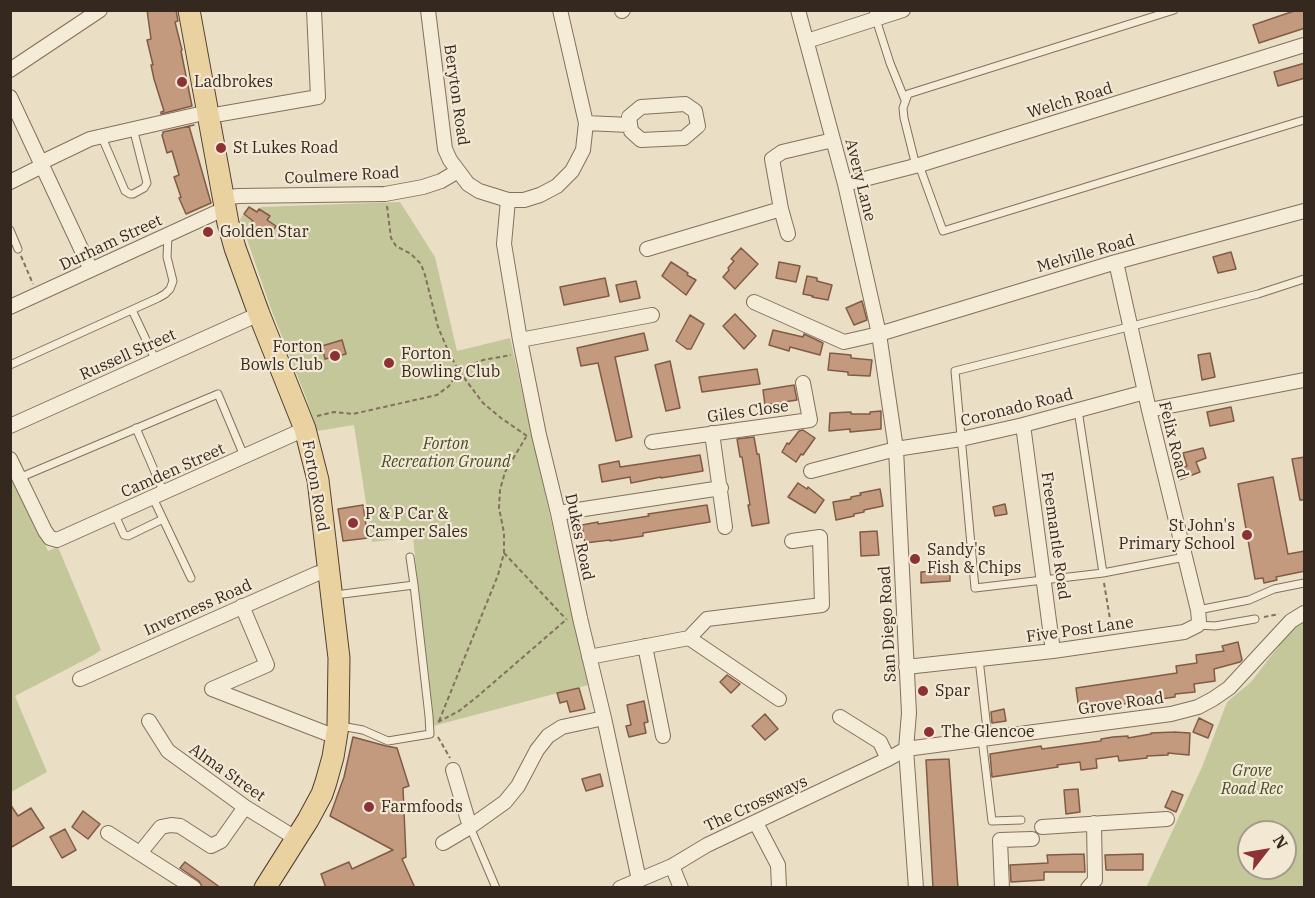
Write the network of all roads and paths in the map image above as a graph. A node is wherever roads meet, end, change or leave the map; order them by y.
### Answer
1 (100, 10) edge
2 (189, 10) edge
3 (314, 10) edge
4 (428, 10) edge
5 (560, 10) edge
6 (798, 10) edge
7 (903, 10) edge
8 (1174, 10) edge
9 (874, 15) edge
10 (807, 41) junction
11 (1305, 45) edge
12 (10, 70) edge
13 (10, 97) edge
14 (905, 100) junction
15 (208, 114) junction
16 (1305, 120) edge
17 (585, 123) junction
18 (629, 125) junction
19 (136, 126) junction
20 (101, 133) junction
21 (833, 140) junction
22 (41, 165) junction
23 (918, 165) junction
24 (458, 171) junction
25 (10, 182) edge
26 (845, 184) junction
27 (384, 194) junction
28 (508, 200) junction
29 (225, 204) junction
30 (781, 209) junction
31 (1305, 211) edge
32 (10, 230) edge
33 (788, 234) dead end
34 (168, 235) junction
35 (13, 242) edge
36 (18, 249) joint
37 (647, 249) dead end
38 (1116, 262) junction
39 (91, 270) junction
40 (1305, 279) edge
41 (38, 294) junction
42 (754, 302) dead end
43 (10, 307) edge
44 (132, 310) junction
45 (259, 314) junction
46 (652, 315) dead end
47 (1130, 326) junction
48 (879, 334) junction
49 (521, 347) junction
50 (882, 360) joint
51 (156, 361) junction
52 (10, 365) edge
53 (459, 371) junction
54 (1305, 380) edge
55 (804, 383) dead end
56 (1145, 392) junction
57 (1078, 410) junction
58 (1149, 410) junction
59 (303, 424) junction
60 (1023, 425) junction
61 (10, 426) edge
62 (136, 428) junction
63 (712, 433) junction
64 (533, 436) junction
65 (961, 439) junction
66 (652, 442) dead end
67 (896, 449) junction
68 (244, 456) junction
69 (10, 459) edge
70 (811, 471) dead end
71 (19, 478) junction
72 (721, 488) junction
73 (158, 495) junction
74 (558, 513) junction
75 (115, 515) junction
76 (163, 519) junction
77 (725, 527) dead end
78 (792, 541) dead end
79 (504, 553) junction
80 (410, 557) dead end
81 (1185, 557) junction
82 (329, 570) junction
83 (1103, 573) junction
84 (191, 578) dead end
85 (1044, 580) junction
86 (1305, 583) edge
87 (414, 585) junction
88 (332, 595) junction
89 (242, 606) junction
90 (1198, 610) junction
91 (1305, 613) edge
92 (573, 618) junction
93 (1255, 619) joint
94 (1291, 621) junction
95 (1198, 625) junction
96 (689, 638) junction
97 (1114, 642) junction
98 (645, 645) junction
99 (1053, 651) junction
100 (589, 657) junction
101 (978, 659) junction
102 (906, 667) junction
103 (80, 679) dead end
104 (778, 699) dead end
105 (840, 717) dead end
106 (604, 718) junction
107 (149, 721) dead end
108 (337, 732) junction
109 (430, 734) junction
110 (663, 736) dead end
111 (985, 739) junction
112 (906, 749) junction
113 (888, 759) junction
114 (453, 770) joint
115 (245, 807) junction
116 (1167, 819) dead end
117 (1021, 820) dead end
118 (756, 823) junction
119 (1094, 824) junction
120 (470, 827) junction
121 (1042, 827) dead end
122 (108, 833) dead end
123 (297, 839) junction
124 (1032, 839) dead end
125 (443, 843) dead end
126 (140, 853) junction
127 (672, 866) junction
128 (639, 880) junction
129 (194, 888) edge
130 (265, 888) edge
131 (496, 888) edge
132 (620, 888) edge
133 (681, 888) edge
134 (779, 888) edge
135 (916, 888) edge
136 (1002, 888) edge
137 (1088, 888) edge

1 - 12 street
2 - 15 main road, Forton Road
3 - 15 street
4 - 24 street, Beryton Road
5 - 17 street, Beryton Road
6 - 10 street, Avery Lane
7 - 9 street
8 - 14 lane
9 - 10 street
9 - 14 lane
10 - 21 street, Avery Lane
11 - 23 street, Welch Road
13 - 22 street
14 - 23 lane
15 - 19 street
15 - 29 main road, Forton Road
16 - 23 lane
17 - 18 street
17 - 28 street, Beryton Road
18 - 18 street
19 - 20 street
19 - 20 lane
20 - 22 street
21 - 26 street, Avery Lane
21 - 30 street
22 - 25 street
22 - 39 street
23 - 26 street, Welch Road
24 - 27 street, Coulmere Road
24 - 28 street, Beryton Road
26 - 48 street, Avery Lane
27 - 29 street, Coulmere Road
27 - 53 path
28 - 49 street, Dukes Road
29 - 34 street, Durham Street
29 - 45 main road, Forton Road
30 - 33 street
30 - 37 street
31 - 38 street, Melville Road
32 - 35 lane
34 - 39 street, Durham Street
34 - 44 lane
35 - 36 lane
36 - 41 path
38 - 47 street, Felix Road
38 - 48 street, Melville Road
39 - 41 street, Durham Street
40 - 47 lane
41 - 43 street, Durham Street
42 - 48 street, Melville Road
44 - 51 lane
44 - 52 lane
45 - 51 street, Russell Street
45 - 59 main road, Forton Road
46 - 49 street
47 - 56 street, Felix Road
47 - 65 lane
48 - 50 street, Avery Lane
49 - 53 path
49 - 64 street, Dukes Road
50 - 67 street, San Diego Road
51 - 61 street, Russell Street
53 - 59 path
53 - 64 path
54 - 58 street
55 - 63 street, Giles Close
56 - 57 street, Coronado Road
56 - 58 street, Felix Road
57 - 60 street, Coronado Road
57 - 83 lane
58 - 81 street, Felix Road
59 - 68 street, Camden Street
59 - 82 main road, Forton Road
60 - 65 street, Coronado Road
60 - 85 street, Freemantle Road
62 - 68 lane
62 - 71 lane
62 - 73 lane
63 - 66 street, Giles Close
63 - 72 street
64 - 74 street, Dukes Road
64 - 79 path
65 - 67 street, Coronado Road
65 - 85 lane
67 - 70 street, Coronado Road
67 - 102 street, San Diego Road
68 - 73 street, Camden Street
69 - 71 street
71 - 75 street, Camden Street
72 - 74 street
72 - 77 street
73 - 75 street, Camden Street
73 - 76 lane
74 - 92 street, Dukes Road
75 - 76 lane
76 - 84 lane
78 - 96 street
79 - 92 path
79 - 92 path
80 - 87 lane
81 - 83 lane
81 - 90 street, Felix Road
82 - 88 main road, Forton Road
82 - 89 street, Inverness Road
83 - 85 lane
83 - 97 path
85 - 99 street, Freemantle Road
86 - 90 lane
87 - 88 lane
87 - 109 lane
88 - 108 main road, Forton Road
89 - 103 street, Inverness Road
89 - 108 street
90 - 95 street, Felix Road
91 - 94 street, Grove Road
92 - 100 street, Dukes Road
93 - 94 path
93 - 95 lane, Five Post Lane
94 - 111 street, Grove Road
95 - 97 street, Five Post Lane
96 - 98 street
96 - 104 street
97 - 99 street, Five Post Lane
98 - 100 street
98 - 110 street
99 - 101 street, Five Post Lane
100 - 106 street, Dukes Road
101 - 102 street, Five Post Lane
101 - 111 lane
102 - 112 street, San Diego Road
105 - 113 street
106 - 120 street
106 - 128 street, Dukes Road
107 - 115 street, Alma Street
108 - 109 lane
108 - 123 main road, Forton Road
109 - 114 path
111 - 112 street, Grove Road
111 - 117 lane
112 - 113 street, The Crossways
112 - 135 street, San Diego Road
113 - 118 street, The Crossways
114 - 120 street
115 - 123 street, Alma Street
115 - 126 street
116 - 119 street
118 - 127 street, The Crossways
118 - 134 street
119 - 121 street
119 - 137 street
120 - 125 street
120 - 131 lane
122 - 126 street
123 - 130 main road, Forton Road
124 - 136 street
126 - 129 street
127 - 128 street, The Crossways
127 - 133 street
128 - 132 street, The Crossways

